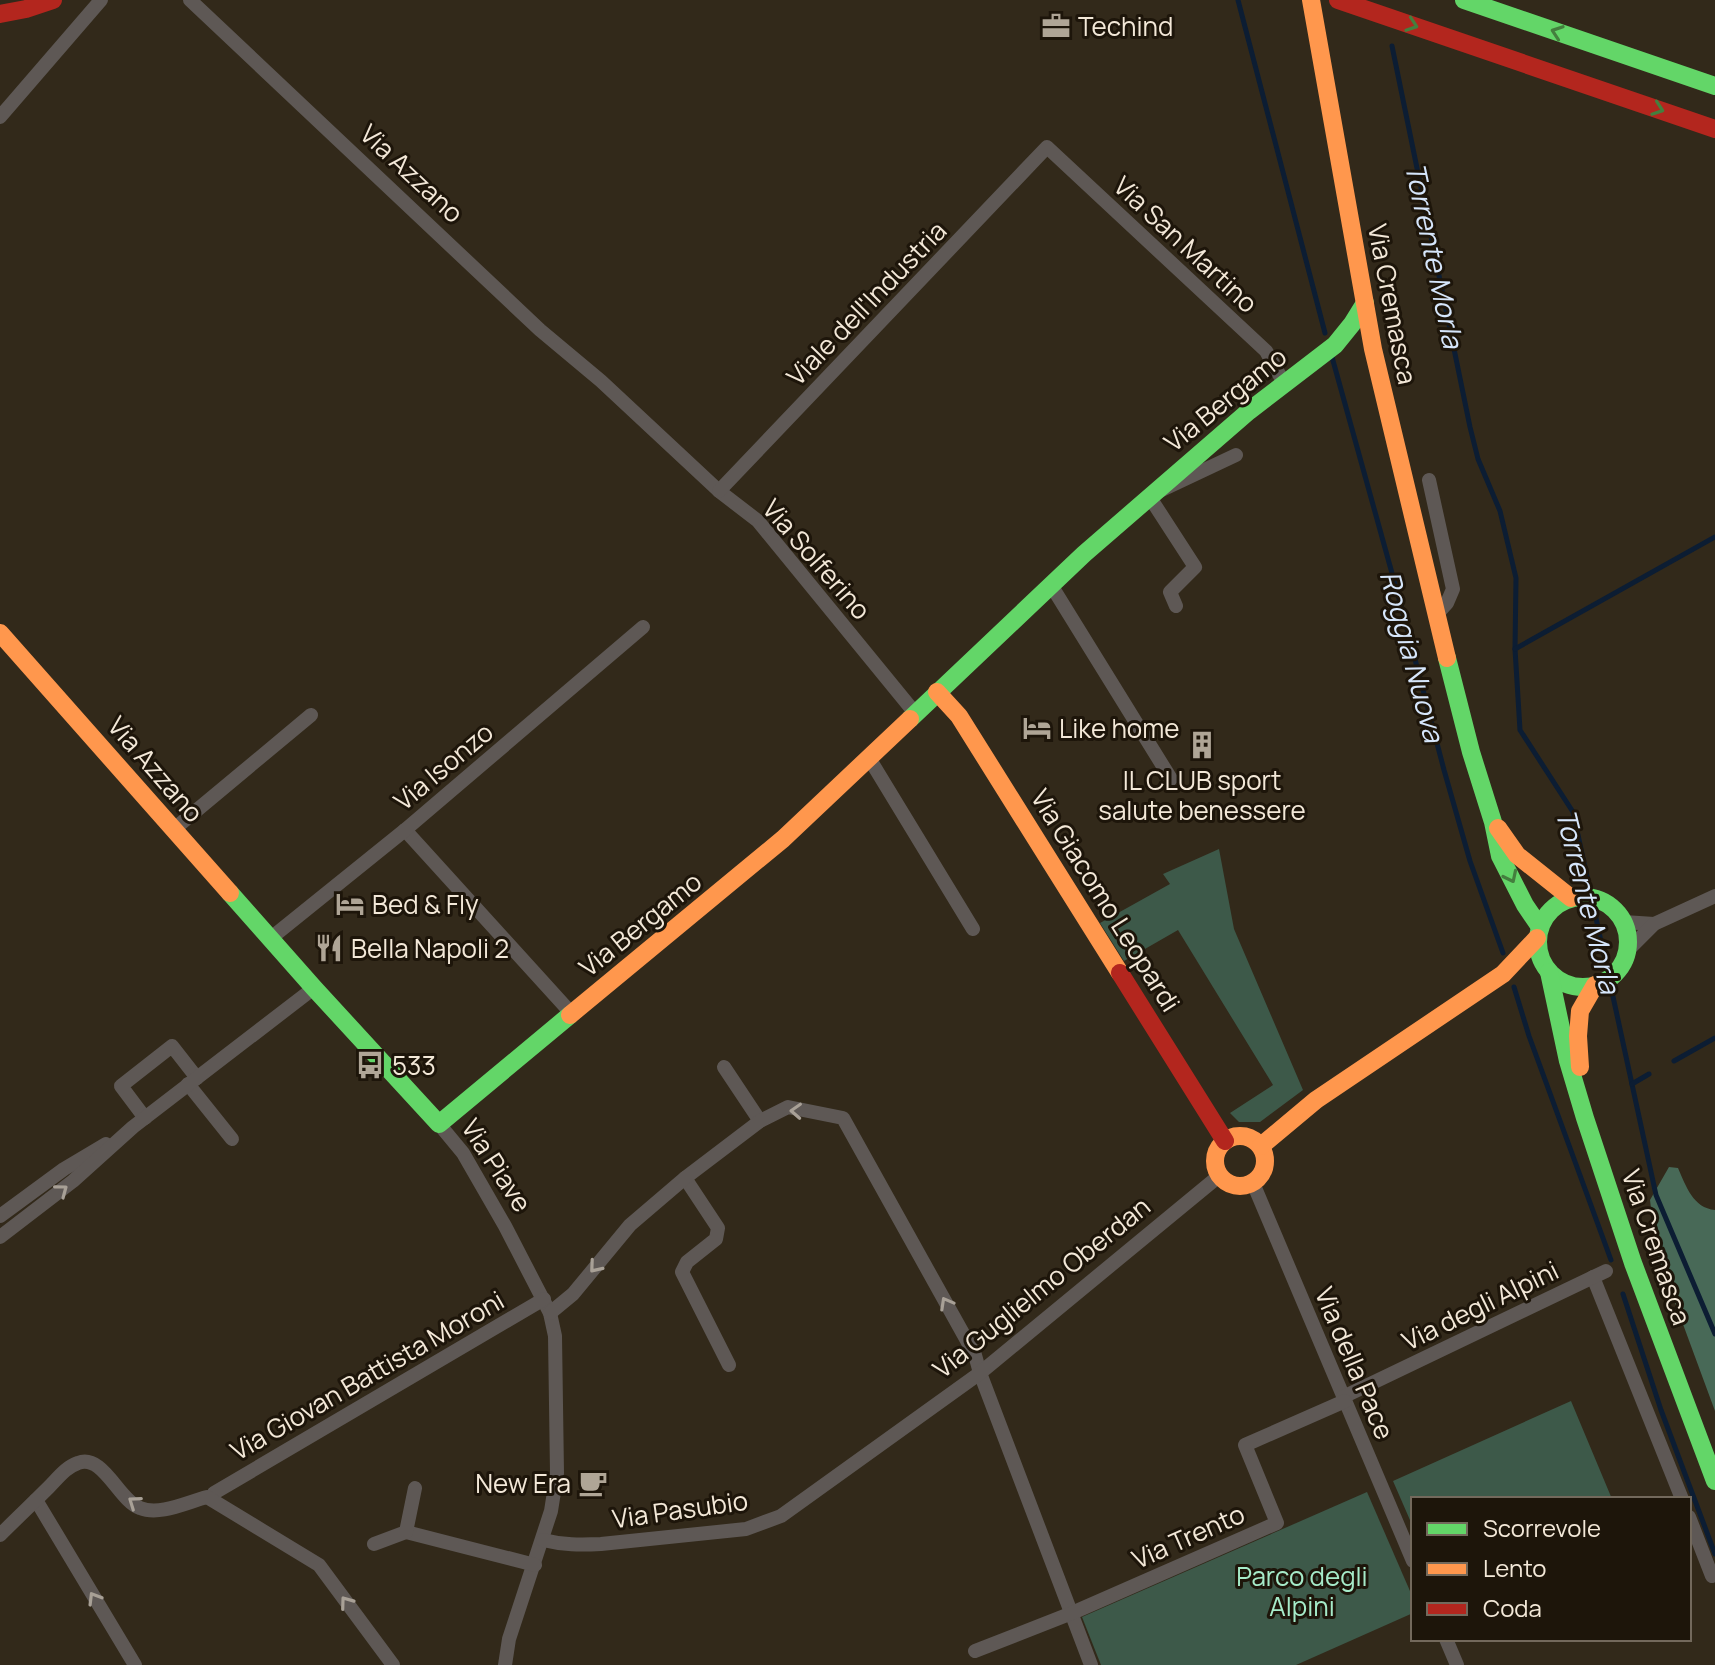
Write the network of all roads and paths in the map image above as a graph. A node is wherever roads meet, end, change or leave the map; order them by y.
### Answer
1 (53, 0) edge
2 (101, 0) edge
3 (190, 0) edge
4 (1311, 0) edge
5 (1338, 0) edge
6 (1464, 0) edge
7 (0, 14) edge
8 (1715, 86) edge
9 (0, 117) edge
10 (1715, 129) edge
11 (1047, 147) joint
12 (1365, 303) junction
13 (1335, 345) junction
14 (1373, 349) junction
15 (601, 381) joint
16 (1284, 383) junction
17 (1236, 455) dead end
18 (1429, 480) dead end
19 (719, 491) junction
20 (1149, 496) junction
21 (1051, 585) junction
22 (1176, 606) dead end
23 (1436, 615) junction
24 (643, 627) dead end
25 (0, 633) edge
26 (937, 692) junction
27 (915, 713) junction
28 (311, 715) dead end
29 (869, 758) junction
30 (1171, 779) dead end
31 (1493, 822) junction
32 (173, 830) junction
33 (405, 830) junction
34 (209, 869) joint
35 (1715, 896) edge
36 (1585, 898) junction
37 (1624, 922) junction
38 (1654, 924) junction
39 (973, 929) dead end
40 (1539, 932) junction
41 (271, 938) junction
42 (1627, 951) junction
43 (1545, 966) junction
44 (1503, 974) junction
45 (1603, 981) junction
46 (314, 988) junction
47 (572, 1014) junction
48 (724, 1067) dead end
49 (193, 1081) junction
50 (1585, 1118) junction
51 (760, 1121) junction
52 (139, 1122) junction
53 (439, 1124) junction
54 (232, 1139) dead end
55 (1225, 1141) junction
56 (1261, 1146) junction
57 (1219, 1176) junction
58 (685, 1178) junction
59 (1253, 1183) junction
60 (0, 1216) edge
61 (0, 1237) edge
62 (547, 1306) junction
63 (729, 1365) dead end
64 (980, 1373) junction
65 (1344, 1399) junction
66 (893, 1435) joint
67 (1715, 1481) edge
68 (415, 1488) dead end
69 (210, 1495) junction
70 (1681, 1497) edge
71 (36, 1500) junction
72 (1691, 1522) edge
73 (406, 1532) junction
74 (0, 1535) edge
75 (543, 1540) junction
76 (374, 1544) dead end
77 (1411, 1556) edge
78 (535, 1565) junction
79 (1712, 1576) dead end
80 (1072, 1613) junction
81 (1447, 1641) edge
82 (975, 1651) dead end
83 (135, 1665) edge
84 (393, 1665) edge
85 (505, 1665) edge
86 (1091, 1665) edge
87 (1457, 1665) edge

1 - 7 main road
2 - 9 street
3 - 15 street, Via Azzano
4 - 12 main road, Via Cremasca
5 -> 10 main road
8 -> 6 main road
11 - 16 street, Via San Martino
11 - 19 street, Viale dell'Industria
12 - 13 main road, Via Bergamo
12 - 14 main road, Via Cremasca
13 - 14 main road
13 - 16 main road, Via Bergamo
14 - 23 main road, Via Cremasca
15 - 19 street, Via Solferino
16 - 20 main road, Via Bergamo
17 - 20 street, Via Bergamo
18 - 23 street
19 - 27 street, Via Solferino
20 - 21 main road, Via Bergamo
20 - 22 street
21 - 26 main road, Via Bergamo
21 - 30 street
23 - 31 main road, Via Cremasca
24 - 33 street, Via Isonzo
25 - 32 main road, Via Azzano
26 - 27 main road, Via Bergamo
26 - 55 main road, Via Giacomo Leopardi
27 - 29 main road, Via Bergamo
28 - 32 street
29 - 39 street
29 - 47 main road, Via Bergamo
31 - 36 main road, Via Cremasca
31 -> 40 main road, Via Cremasca
32 - 34 main road, Via Azzano
33 - 41 street, Via Isonzo
33 - 47 street
34 - 41 main road, Via Piave
35 - 38 street
36 - 37 main road, Via Cremasca
36 - 40 main road
37 - 38 street
37 - 42 main road
38 - 42 street
40 - 43 main road, Via Cremasca
40 - 44 main road
41 - 46 main road, Via Piave
42 - 45 main road, Via Cremasca
43 - 44 main road
43 - 45 main road
43 - 50 main road, Via Cremasca
44 - 56 main road
45 - 50 main road, Via Cremasca
46 - 49 street
46 - 53 main road, Via Piave
47 - 53 main road, Via Bergamo
48 - 51 street
49 - 52 street
49 - 52 street
49 - 54 street
50 - 67 main road, Via Cremasca
51 - 58 street, Via Giovan Battista Moroni
64 -> 51 street, Via Giovan Battista Moroni
52 - 60 street
61 -> 52 street
53 - 62 street, Via Piave
55 - 56 main road
55 - 57 main road
56 - 59 main road
57 - 59 main road
57 - 64 street, Via Guglielmo Oberdan
58 -> 62 street, Via Giovan Battista Moroni
58 - 63 street
59 - 65 street, Via della Pace
62 - 69 street, Via Giovan Battista Moroni
62 - 75 street, Via Piave
64 - 66 street, Via Guglielmo Oberdan
64 - 80 street
65 - 70 street, Via degli Alpini
65 - 77 street, Via della Pace
65 - 80 street, Via Trento
66 - 75 street, Via Pasubio
68 - 73 street
69 -> 71 street, Via Giovan Battista Moroni
84 -> 69 street
71 - 74 street
83 -> 71 street
72 - 79 street
73 - 76 street
73 - 78 street
75 - 78 street, Via Piave
78 - 85 street, Via Piave
80 - 82 street, Via Trento
80 - 86 street
81 - 87 street

